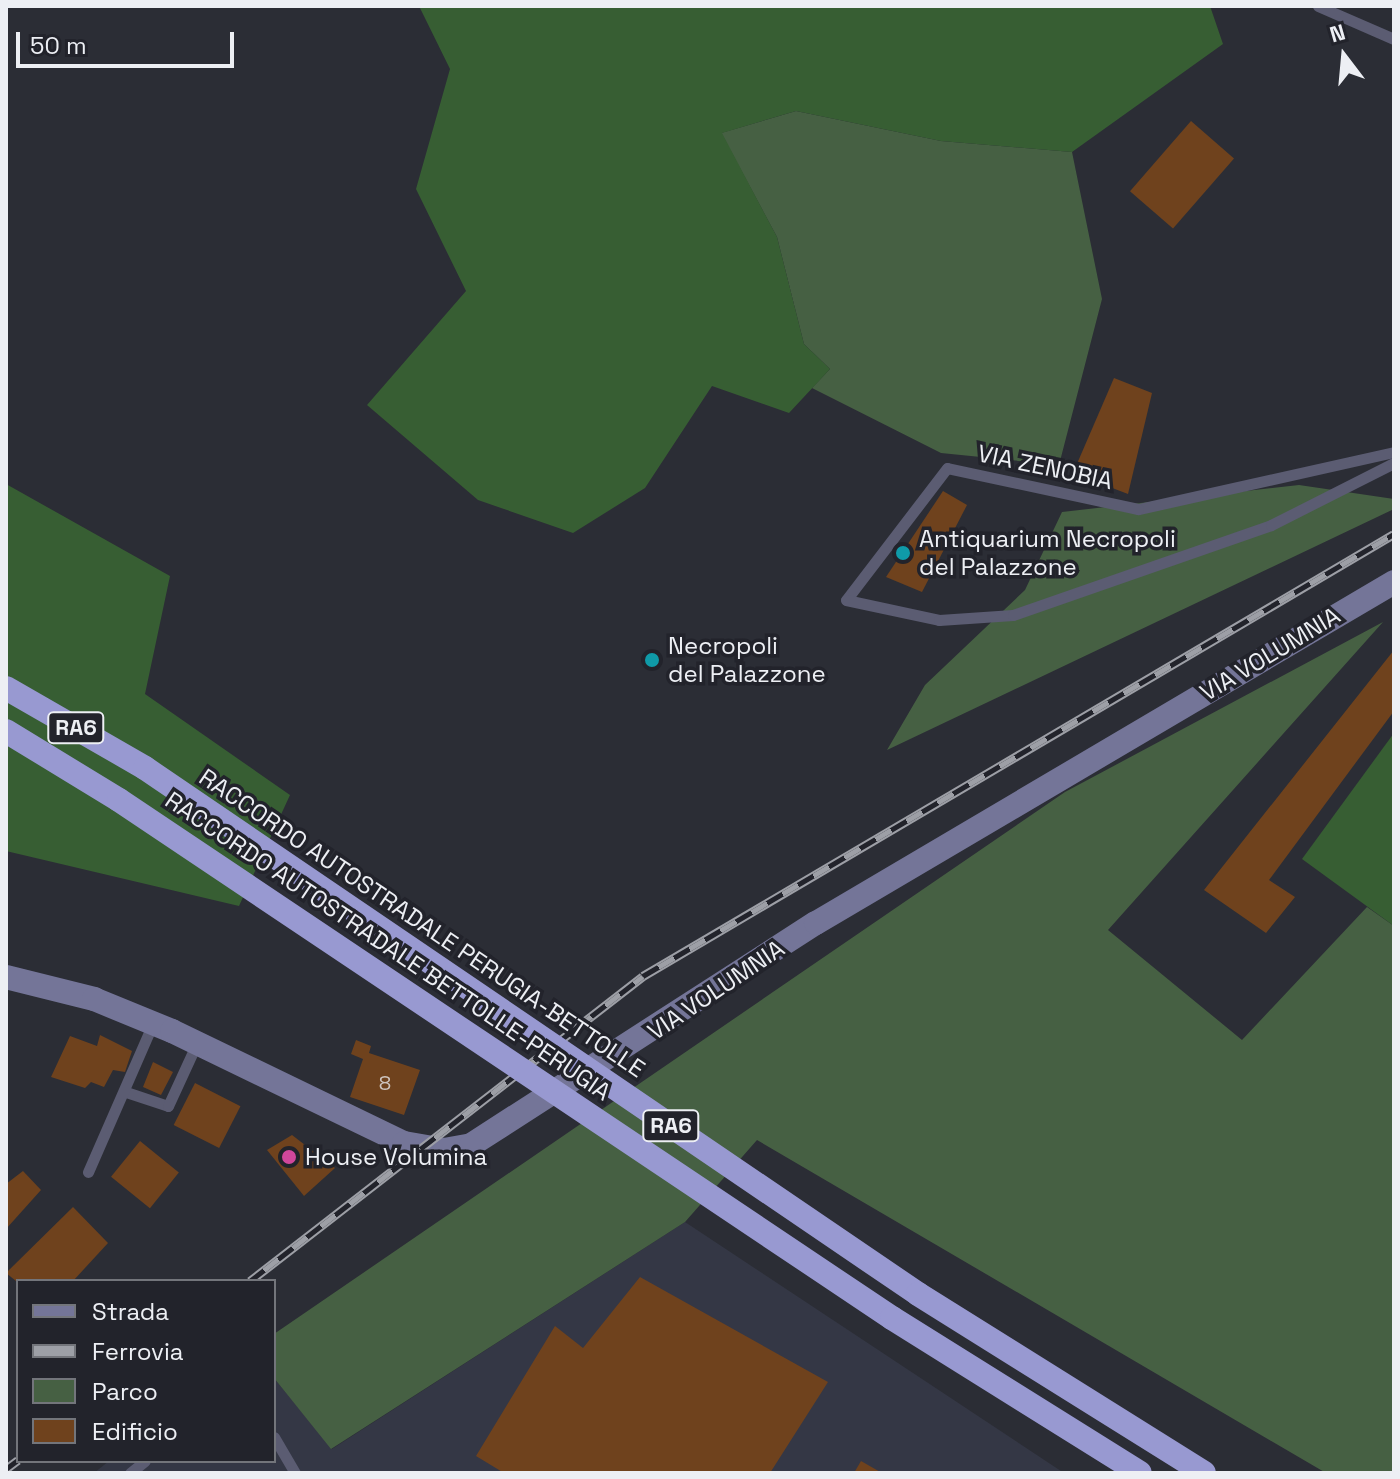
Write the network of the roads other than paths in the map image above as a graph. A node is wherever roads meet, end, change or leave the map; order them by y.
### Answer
1 (1318, 6) edge
2 (1394, 39) edge
3 (1394, 452) edge
4 (1394, 463) edge
5 (1394, 582) edge
6 (6, 688) edge
7 (6, 731) edge
8 (6, 977) edge
9 (153, 1023) junction
10 (197, 1043) junction
11 (126, 1092) junction
12 (88, 1172) dead end
13 (276, 1440) edge
14 (295, 1473) edge
15 (1140, 1473) edge
16 (1204, 1473) edge

1 - 2 lane
3 - 4 lane, VIA ZENOBIA
5 - 10 main road, VIA VOLUMNIA
6 - 16 highway, RACCORDO AUTOSTRADALE PERUGIA-BETTOLLE / RA6, bridge
7 - 15 highway, RACCORDO AUTOSTRADALE BETTOLLE-PERUGIA / RA6, bridge
8 - 9 main road, VIA VOLUMNIA
9 - 10 main road, VIA VOLUMNIA
9 - 11 lane
10 - 11 lane
11 - 12 lane
13 - 14 lane

